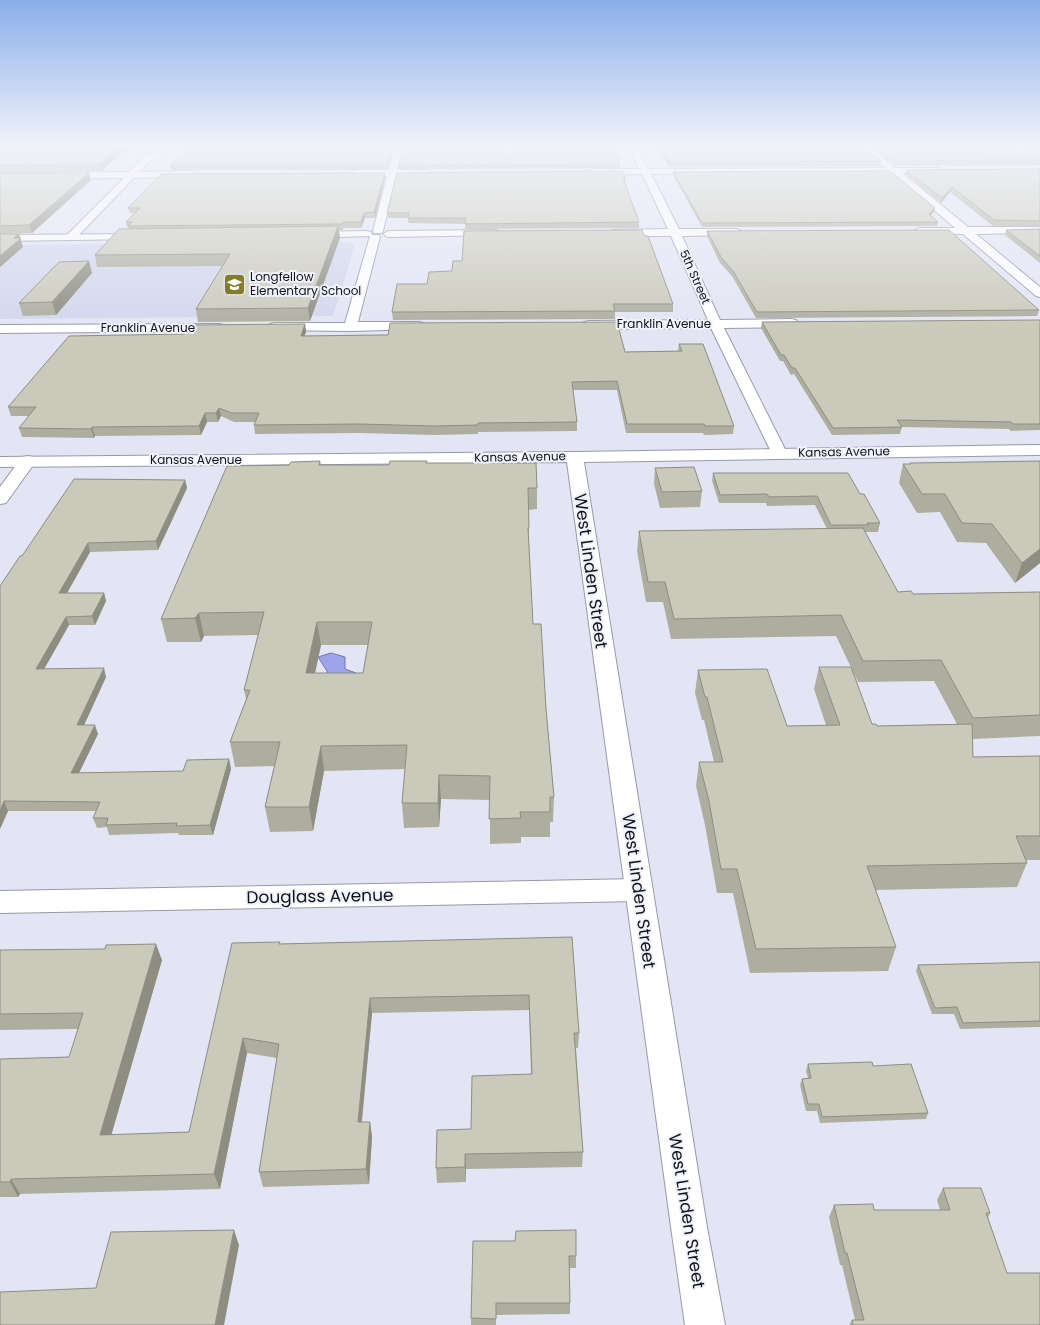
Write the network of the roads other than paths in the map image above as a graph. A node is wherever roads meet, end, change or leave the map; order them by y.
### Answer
1 (100, 208) edge
2 (383, 208) edge
3 (663, 208) edge
4 (940, 208) edge
5 (967, 230) junction
6 (1040, 230) edge
7 (912, 231) edge
8 (675, 232) junction
9 (747, 232) edge
10 (509, 233) edge
11 (602, 233) edge
12 (377, 234) junction
13 (301, 235) edge
14 (71, 237) junction
15 (154, 237) edge
16 (0, 238) edge
17 (1040, 293) edge
18 (803, 323) edge
19 (716, 324) junction
20 (573, 325) edge
21 (434, 326) edge
22 (259, 327) edge
23 (350, 327) junction
24 (228, 328) edge
25 (0, 329) edge
26 (1040, 450) edge
27 (779, 453) junction
28 (575, 457) junction
29 (28, 461) junction
30 (0, 462) edge
31 (0, 499) edge
32 (639, 890) junction
33 (0, 902) edge
34 (705, 1325) edge

1 - 14 street
2 - 12 street
3 - 8 street, 5th Street
4 - 5 street
5 - 6 street
5 - 7 street
5 - 17 street
8 - 9 street
8 - 11 street
8 - 19 street, 5th Street
10 - 12 street
12 - 13 street
12 - 23 street
14 - 15 street
14 - 16 street
18 - 19 street, Franklin Avenue
19 - 20 street, Franklin Avenue
19 - 27 street, 5th Street
21 - 23 street
22 - 23 street
24 - 25 street, Franklin Avenue
26 - 27 street, Kansas Avenue
27 - 28 street, Kansas Avenue
28 - 29 street, Kansas Avenue
28 - 32 street, West Linden Street
29 - 30 street, Kansas Avenue
29 - 31 street
32 - 33 street, Douglass Avenue
32 - 34 street, West Linden Street

